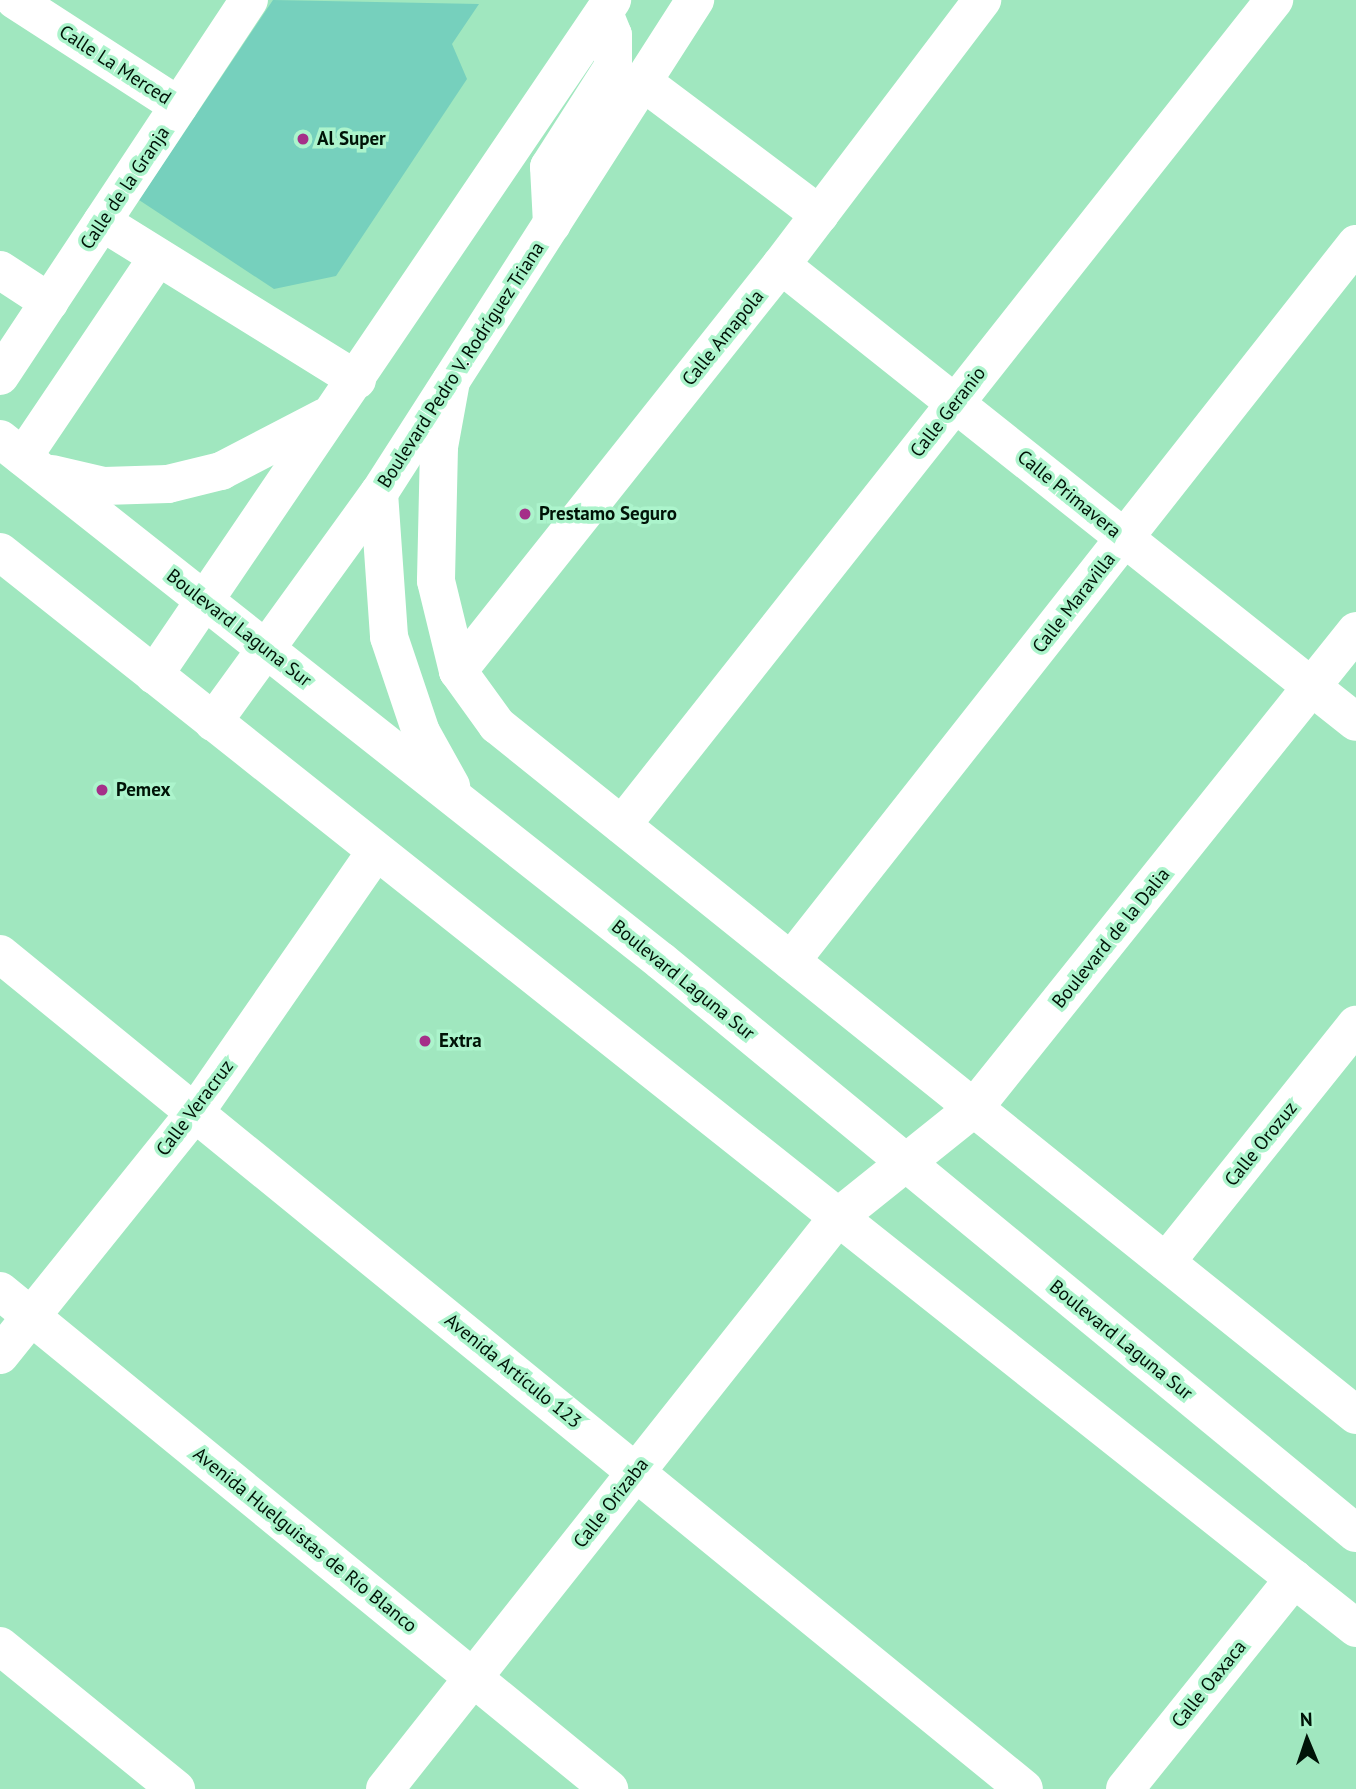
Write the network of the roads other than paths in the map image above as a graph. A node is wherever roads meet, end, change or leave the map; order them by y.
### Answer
1 (15, 0) edge
2 (250, 0) edge
3 (695, 0) edge
4 (982, 0) edge
5 (1274, 0) edge
6 (599, 3) edge
7 (643, 82) junction
8 (179, 107) junction
9 (820, 215) junction
10 (102, 222) junction
11 (552, 224) junction
12 (1356, 244) edge
13 (158, 257) junction
14 (782, 265) junction
15 (0, 270) edge
16 (49, 303) junction
17 (0, 376) edge
18 (451, 381) junction
19 (348, 394) junction
20 (955, 403) junction
21 (20, 455) edge
22 (379, 493) junction
23 (1125, 538) junction
24 (0, 552) edge
25 (208, 603) junction
26 (1356, 631) edge
27 (265, 649) junction
28 (458, 671) junction
29 (154, 675) junction
30 (1311, 687) junction
31 (213, 722) junction
32 (1356, 722) edge
33 (466, 807) junction
34 (622, 825) junction
35 (376, 851) junction
36 (0, 954) edge
37 (791, 961) junction
38 (1356, 1025) edge
39 (974, 1108) junction
40 (196, 1111) junction
41 (904, 1162) junction
42 (838, 1217) junction
43 (1166, 1262) junction
44 (0, 1291) edge
45 (31, 1316) junction
46 (0, 1355) edge
47 (1356, 1415) edge
48 (636, 1472) junction
49 (1356, 1534) edge
50 (1293, 1579) junction
51 (1356, 1628) edge
52 (0, 1646) edge
53 (473, 1678) junction
54 (176, 1789) edge
55 (385, 1789) edge
56 (609, 1789) edge
57 (1024, 1789) edge
58 (1125, 1789) edge

1 - 8 street, Calle La Merced
2 - 8 street, Calle de la Granja
3 - 7 street, Boulevard Pedro V. Rodríguez Triana
4 - 9 street, Calle Amapola
5 - 20 street, Calle Geranio
6 - 11 street
6 - 19 street
7 - 9 street
7 - 11 street, Boulevard Pedro V. Rodríguez Triana
8 - 10 street, Calle de la Granja
9 - 14 street, Calle Amapola
10 - 13 street
10 - 16 street, Calle de la Granja
11 - 18 street, Boulevard Pedro V. Rodríguez Triana
12 - 23 street, Calle Maravilla
13 - 19 street
13 - 21 street
14 - 20 street, Calle Primavera
14 - 28 street, Calle Amapola
15 - 16 street
16 - 17 street, Calle de la Granja
18 - 22 street, Boulevard Pedro V. Rodríguez Triana
18 - 28 street
19 - 21 street
19 - 25 street
20 - 23 street, Calle Primavera
20 - 34 street, Calle Geranio
21 - 25 street, Boulevard Laguna Sur
22 - 27 street, Boulevard Pedro V. Rodríguez Triana
22 - 33 street
23 - 30 street, Calle Primavera
23 - 37 street, Calle Maravilla
24 - 29 street
25 - 27 street, Boulevard Laguna Sur
25 - 29 street
26 - 30 street, Boulevard de la Dalia
27 - 31 street, Boulevard Pedro V. Rodríguez Triana
27 - 33 street, Boulevard Laguna Sur
28 - 34 street
29 - 31 street
30 - 32 street, Calle Primavera
30 - 39 street, Boulevard de la Dalia
31 - 35 street
33 - 41 street, Boulevard Laguna Sur
34 - 37 street
35 - 40 street, Calle Veracruz
35 - 42 street
36 - 40 street, Avenida Artículo 123
37 - 39 street
38 - 43 street, Calle Orozuz
39 - 41 street, Boulevard de la Dalia
39 - 43 street
40 - 45 street, Calle Veracruz
40 - 48 street, Avenida Artículo 123
41 - 42 street, Boulevard de la Dalia
41 - 49 street, Boulevard Laguna Sur
42 - 48 street, Calle Orizaba
42 - 50 street
43 - 47 street
44 - 45 street, Avenida Huelguistas de Río Blanco
45 - 46 street, Calle Veracruz
45 - 53 street, Avenida Huelguistas de Río Blanco
48 - 53 street, Calle Orizaba
48 - 57 street, Avenida Artículo 123
50 - 51 street
50 - 58 street, Calle Oaxaca
52 - 54 street
53 - 55 street, Calle Orizaba
53 - 56 street, Avenida Huelguistas de Río Blanco

